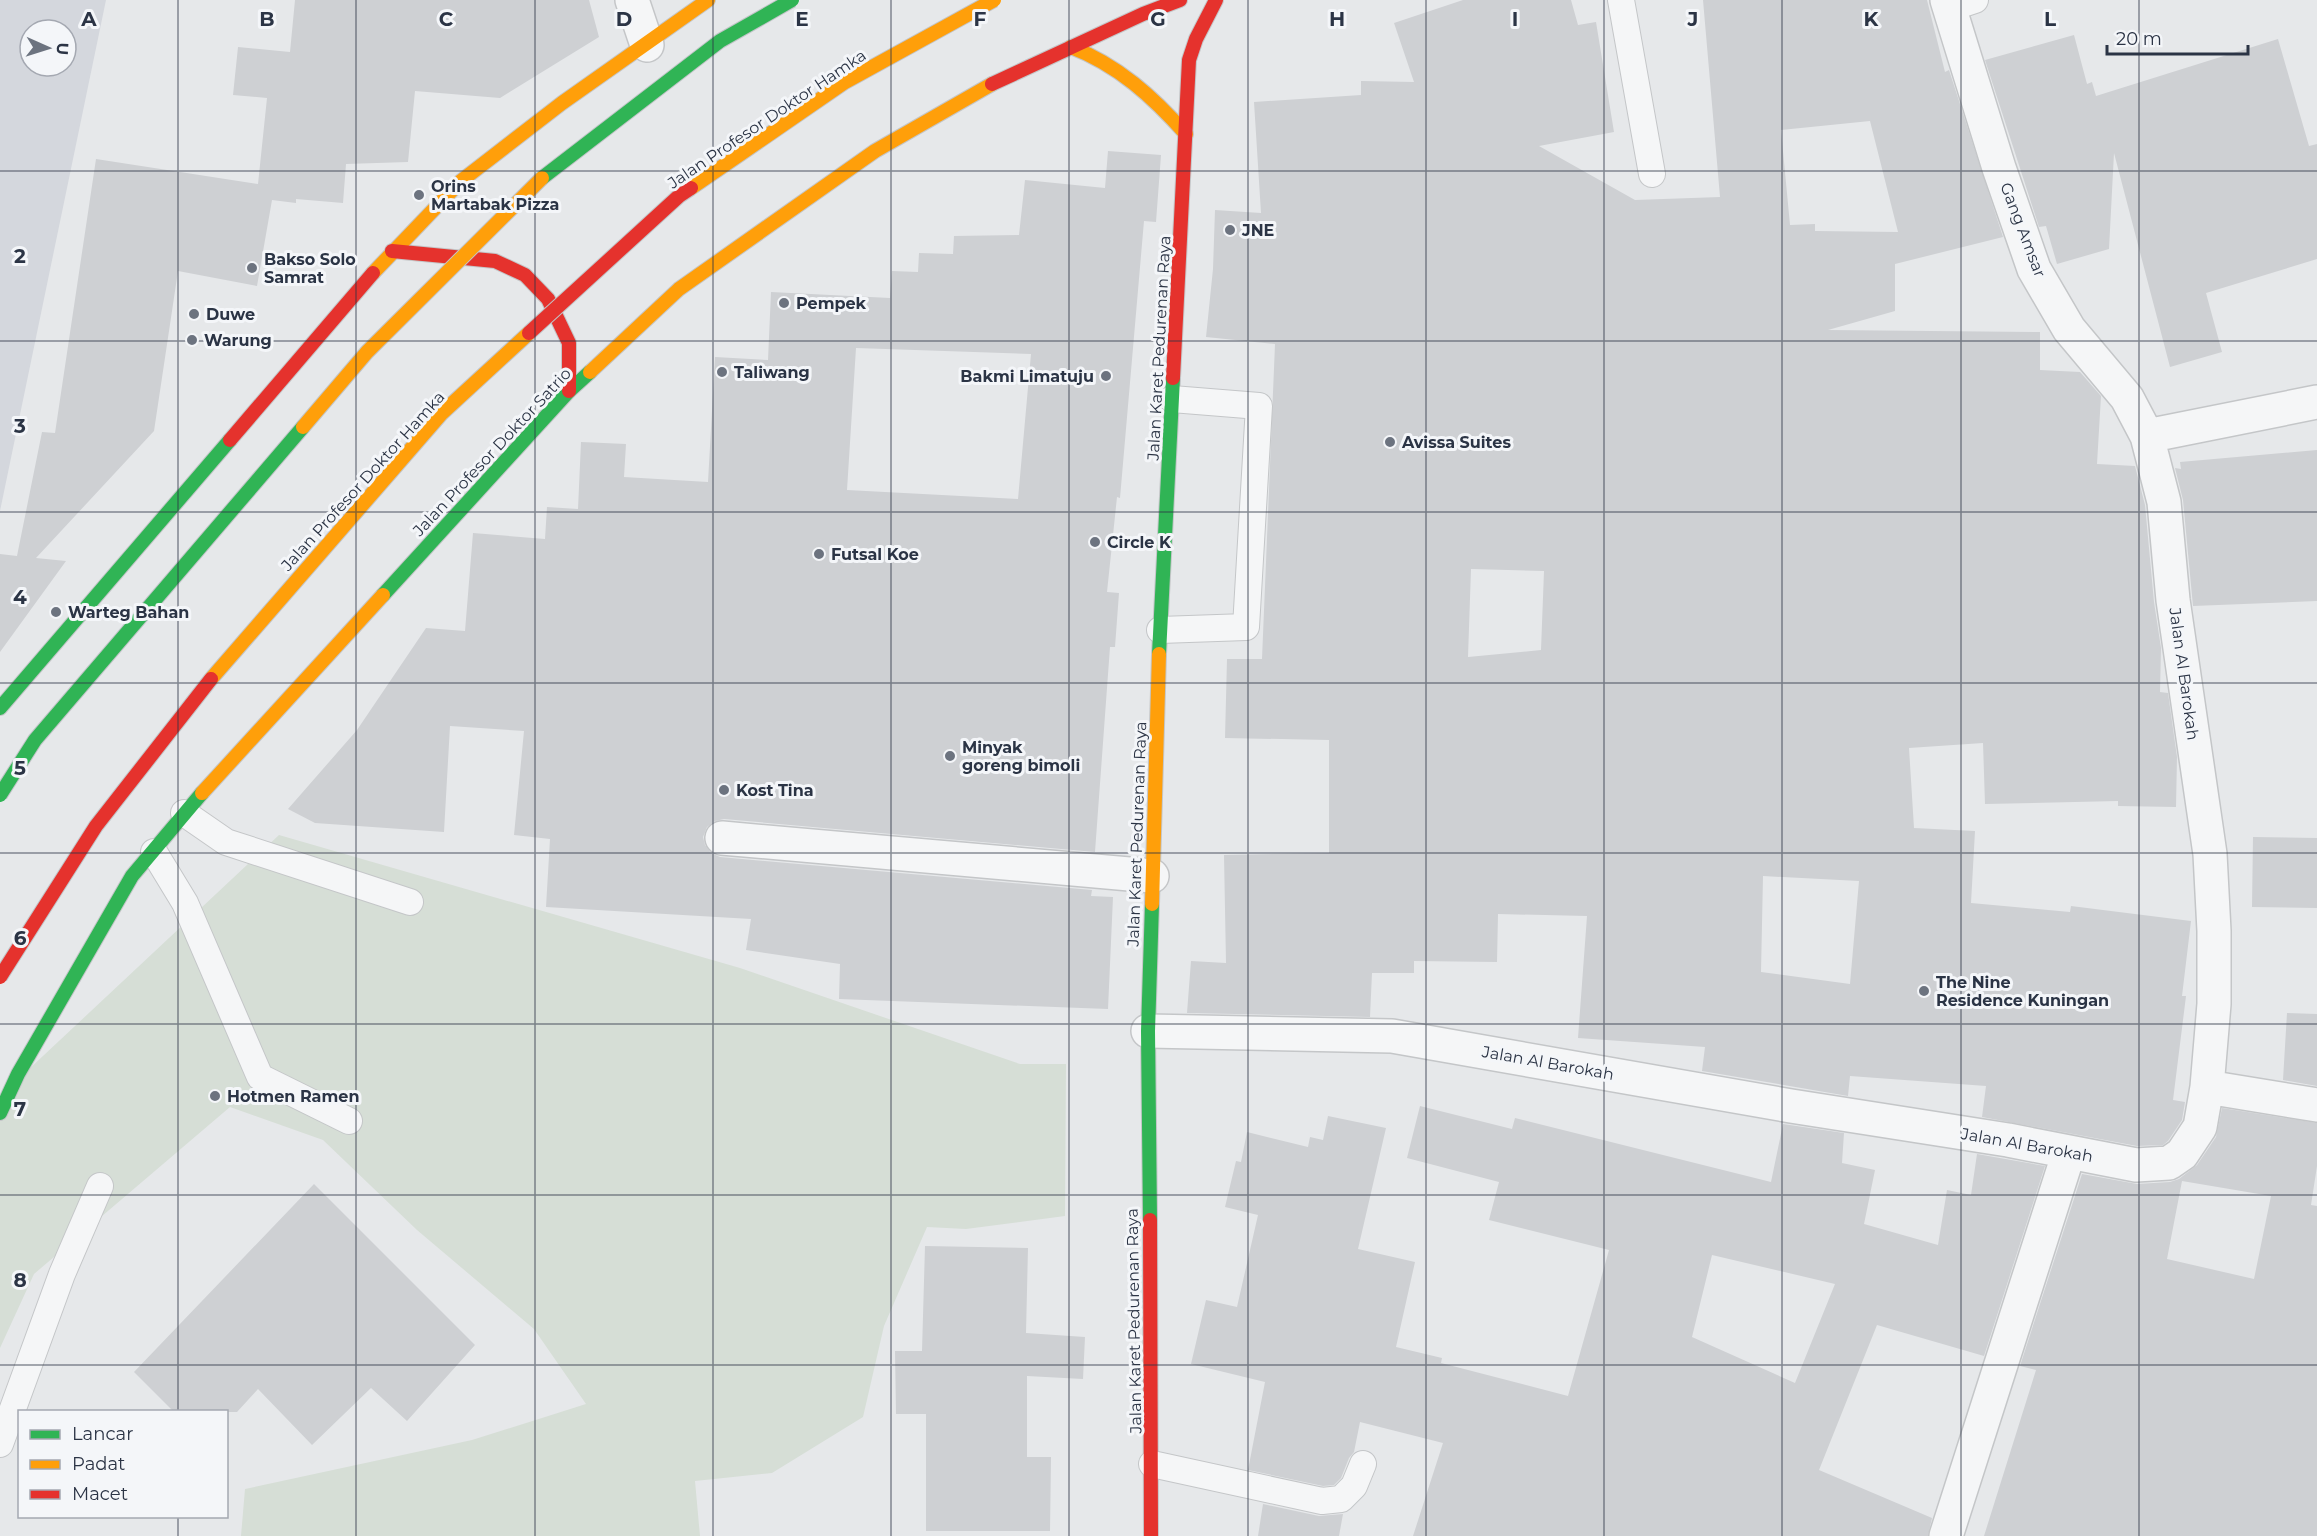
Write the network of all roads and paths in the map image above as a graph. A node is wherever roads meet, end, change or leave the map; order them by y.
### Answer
1 (632, 0) edge
2 (708, 0) edge
3 (792, 0) edge
4 (994, 0) edge
5 (1180, 0) edge
6 (1216, 0) edge
7 (1621, 0) edge
8 (1947, 0) edge
9 (1965, 0) edge
10 (1976, 0) edge
11 (647, 45) junction
12 (1071, 47) junction
13 (1186, 134) junction
14 (1652, 174) dead end
15 (392, 251) junction
16 (569, 391) junction
17 (1172, 399) junction
18 (2317, 402) edge
19 (2146, 436) junction
20 (1160, 630) junction
21 (0, 708) edge
22 (0, 795) edge
23 (184, 813) junction
24 (722, 838) dead end
25 (154, 852) junction
26 (1152, 876) junction
27 (410, 902) dead end
28 (0, 977) edge
29 (1148, 1031) junction
30 (2207, 1088) junction
31 (2317, 1105) edge
32 (0, 1113) edge
33 (349, 1121) dead end
34 (2069, 1152) junction
35 (100, 1186) dead end
36 (0, 1444) edge
37 (1152, 1464) junction
38 (1363, 1464) dead end
39 (1150, 1536) edge
40 (1946, 1536) edge

1 - 11 street
2 - 11 main road
3 - 22 main road, bridge
4 - 28 main road, Jalan Profesor Doktor Hamka, bridge
5 - 12 main road, Jalan Profesor Doktor Satrio
6 - 13 main road, Jalan Karet Pedurenan Raya
7 - 14 lane
8 - 19 street, Gang Amsar
9 - 10 lane
11 - 15 main road
12 - 13 main road
12 - 16 main road, Jalan Profesor Doktor Satrio
13 - 17 main road, Jalan Karet Pedurenan Raya
15 - 16 main road
15 - 21 main road
16 - 23 main road, Jalan Profesor Doktor Satrio
17 - 20 main road, Jalan Karet Pedurenan Raya
17 - 20 lane
18 - 19 street
19 - 30 street, Jalan Al Barokah
20 - 26 main road, Jalan Karet Pedurenan Raya
23 - 25 main road, Jalan Profesor Doktor Satrio
23 - 27 lane
24 - 26 street
25 - 32 main road, Jalan Profesor Doktor Satrio
25 - 33 lane
26 - 29 main road, Jalan Karet Pedurenan Raya
29 - 34 street, Jalan Al Barokah
29 - 37 main road, Jalan Karet Pedurenan Raya
30 - 31 street
30 - 34 street, Jalan Al Barokah
34 - 40 street
35 - 36 lane
37 - 38 lane
37 - 39 main road, Jalan Karet Pedurenan Raya

